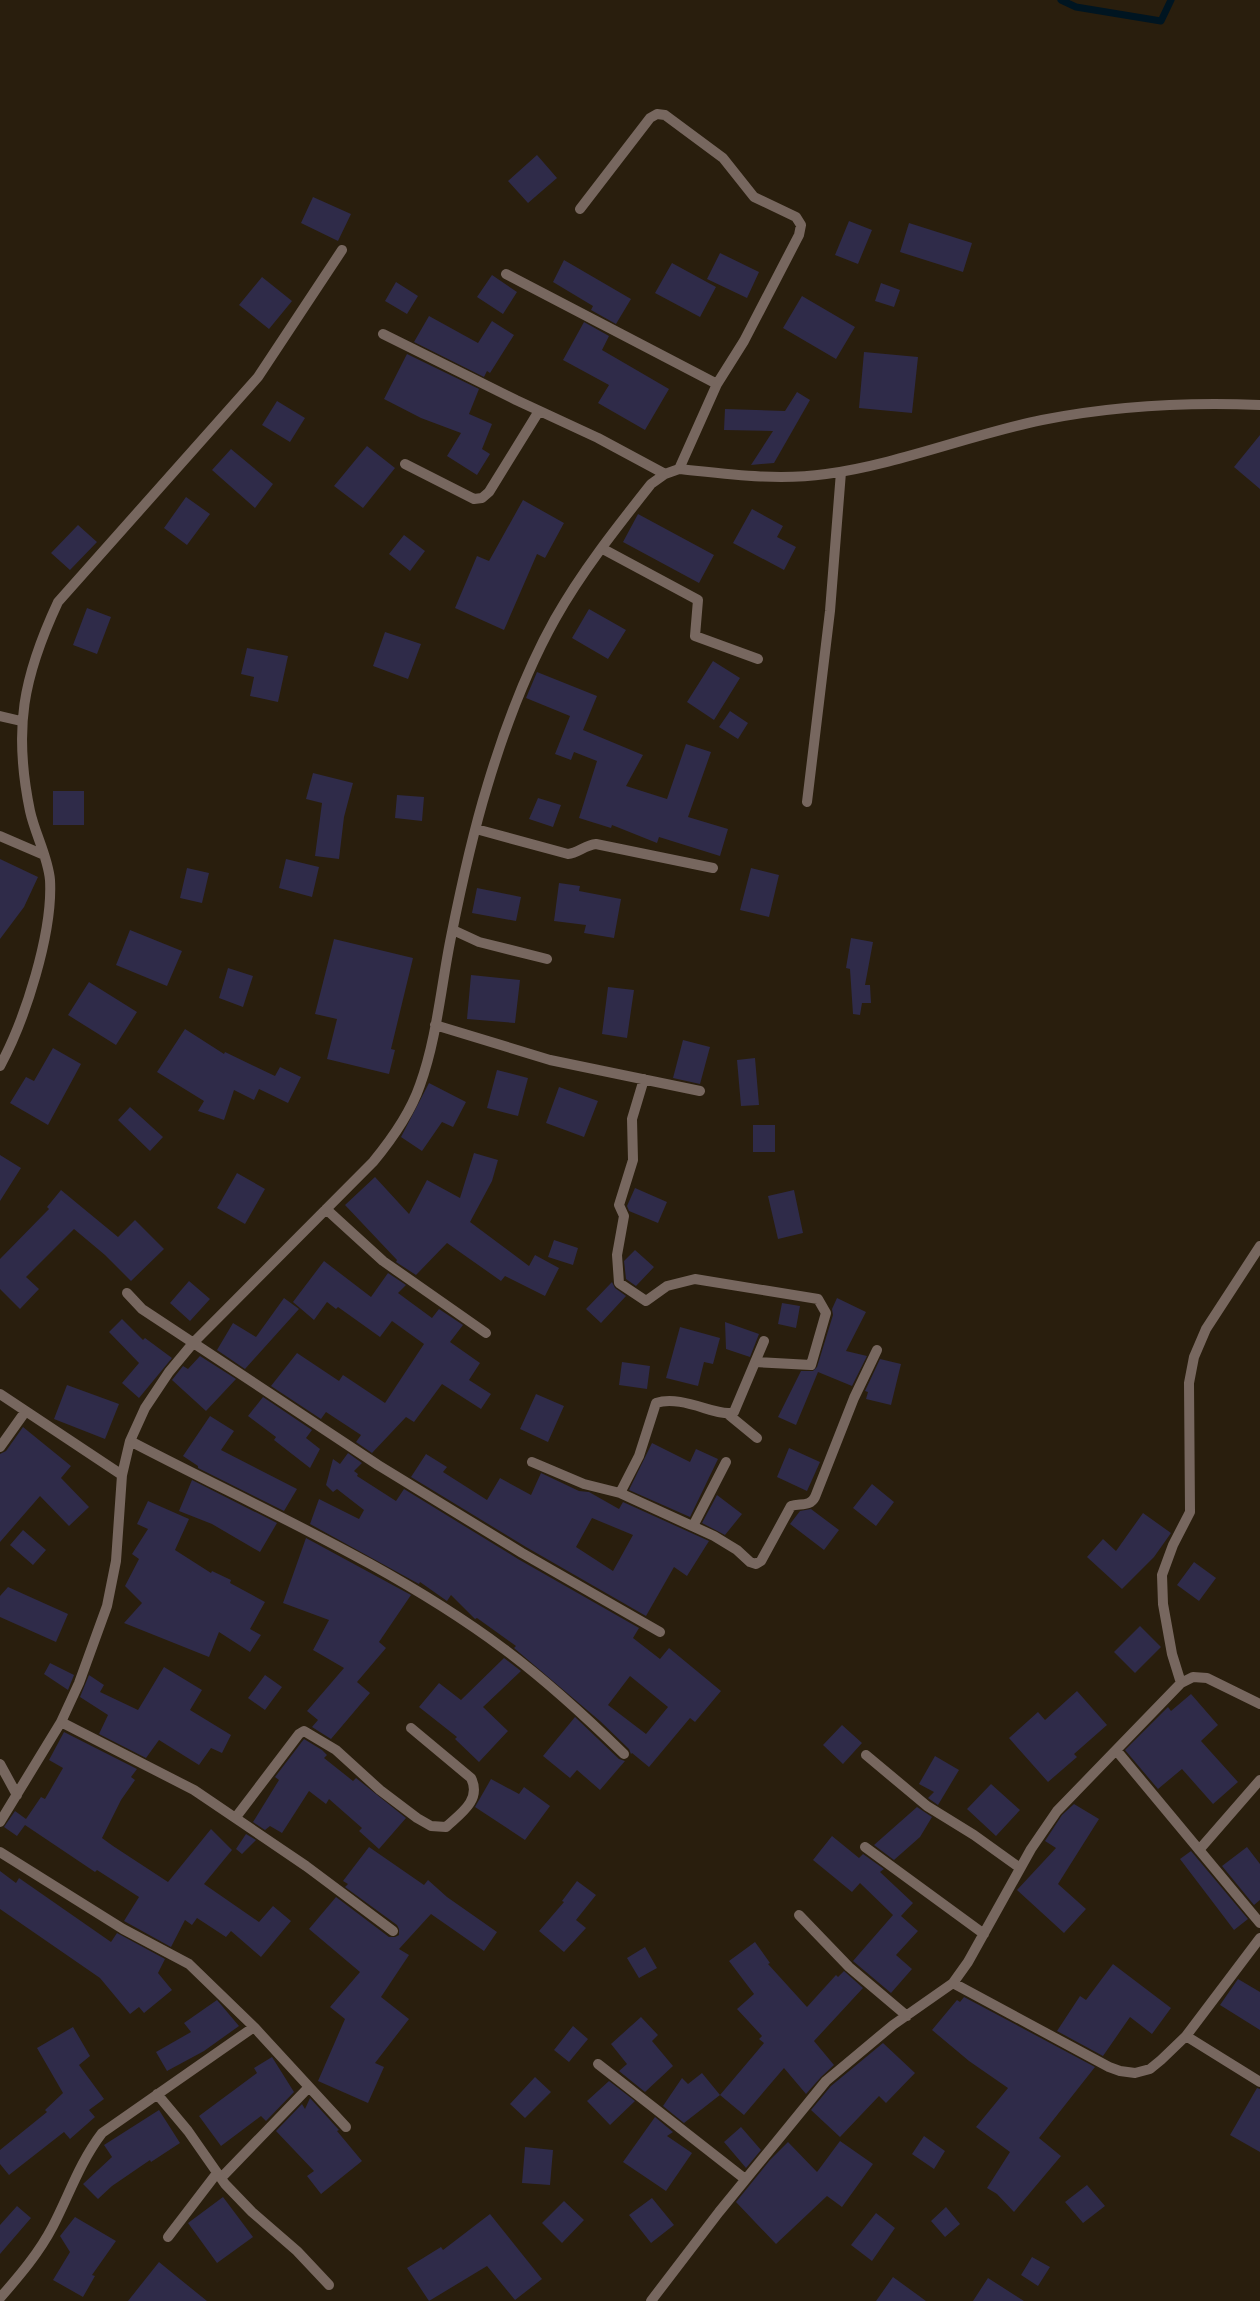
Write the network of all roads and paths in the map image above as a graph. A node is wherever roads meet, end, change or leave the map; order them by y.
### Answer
1 (580, 209) dead end
2 (342, 250) dead end
3 (506, 274) dead end
4 (383, 334) dead end
5 (716, 384) junction
6 (1260, 405) edge
7 (539, 411) junction
8 (404, 464) dead end
9 (679, 469) junction
10 (841, 472) junction
11 (665, 474) junction
12 (603, 549) junction
13 (758, 659) dead end
14 (0, 716) edge
15 (21, 721) junction
16 (807, 802) dead end
17 (476, 829) junction
18 (0, 836) edge
19 (44, 855) junction
20 (713, 868) dead end
21 (453, 930) junction
22 (547, 959) dead end
23 (435, 1025) junction
24 (0, 1066) edge
25 (644, 1079) junction
26 (700, 1090) dead end
27 (326, 1209) junction
28 (1260, 1246) edge
29 (127, 1294) dead end
30 (486, 1333) dead end
31 (764, 1341) dead end
32 (194, 1342) junction
33 (877, 1350) dead end
34 (755, 1362) junction
35 (0, 1394) edge
36 (25, 1412) junction
37 (729, 1415) junction
38 (757, 1438) dead end
39 (130, 1441) junction
40 (0, 1447) edge
41 (532, 1462) dead end
42 (726, 1462) dead end
43 (122, 1475) junction
44 (620, 1493) junction
45 (693, 1526) junction
46 (660, 1632) dead end
47 (1181, 1683) junction
48 (1260, 1704) edge
49 (61, 1722) junction
50 (411, 1728) dead end
51 (1116, 1750) junction
52 (624, 1754) dead end
53 (866, 1755) dead end
54 (0, 1764) edge
55 (1260, 1780) edge
56 (17, 1795) junction
57 (236, 1817) junction
58 (0, 1822) edge
59 (865, 1847) dead end
60 (1199, 1850) junction
61 (0, 1852) edge
62 (1020, 1868) junction
63 (799, 1915) dead end
64 (1260, 1923) edge
65 (393, 1931) dead end
66 (984, 1934) junction
67 (1260, 1938) edge
68 (953, 1983) junction
69 (907, 2016) junction
70 (254, 2027) junction
71 (1186, 2036) junction
72 (598, 2064) dead end
73 (1260, 2082) edge
74 (309, 2087) junction
75 (157, 2094) junction
76 (346, 2127) dead end
77 (219, 2175) junction
78 (745, 2179) junction
79 (168, 2237) dead end
80 (329, 2285) dead end
81 (0, 2298) edge
82 (651, 2301) edge

1 - 5 street
2 - 15 street
3 - 5 street
4 - 7 street
5 - 9 street
6 - 10 street
7 - 8 street
7 - 11 street
9 - 10 street
9 - 11 street
10 - 16 street
11 - 12 street
12 - 13 street
12 - 17 street
14 - 15 street
15 - 19 street
17 - 20 street
17 - 21 street
18 - 19 street
19 - 24 street
21 - 22 street
21 - 23 street
23 - 25 street
23 - 27 street
25 - 26 street
25 - 34 street
27 - 30 street
27 - 32 street
28 - 47 street
29 - 32 street
31 - 34 street
32 - 39 street
32 - 46 street
33 - 45 street
34 - 37 street
35 - 36 street
36 - 40 street
36 - 43 street
37 - 38 street
37 - 44 street
39 - 43 street
39 - 52 street
41 - 44 street
42 - 45 street
43 - 49 street
44 - 45 street
47 - 48 street
47 - 51 street
49 - 56 street
49 - 57 street
50 - 57 street
51 - 60 street
51 - 62 street
53 - 62 street
54 - 56 street
55 - 60 street
56 - 58 street
57 - 65 street
59 - 66 street
60 - 64 street
61 - 70 street
62 - 66 street
63 - 69 street
66 - 68 street
67 - 71 street
68 - 69 street
68 - 71 street
69 - 78 street
70 - 74 street
70 - 75 street
71 - 73 street
72 - 78 street
74 - 76 street
74 - 77 street
75 - 77 street
75 - 81 street
77 - 79 street
77 - 80 street
78 - 82 street

